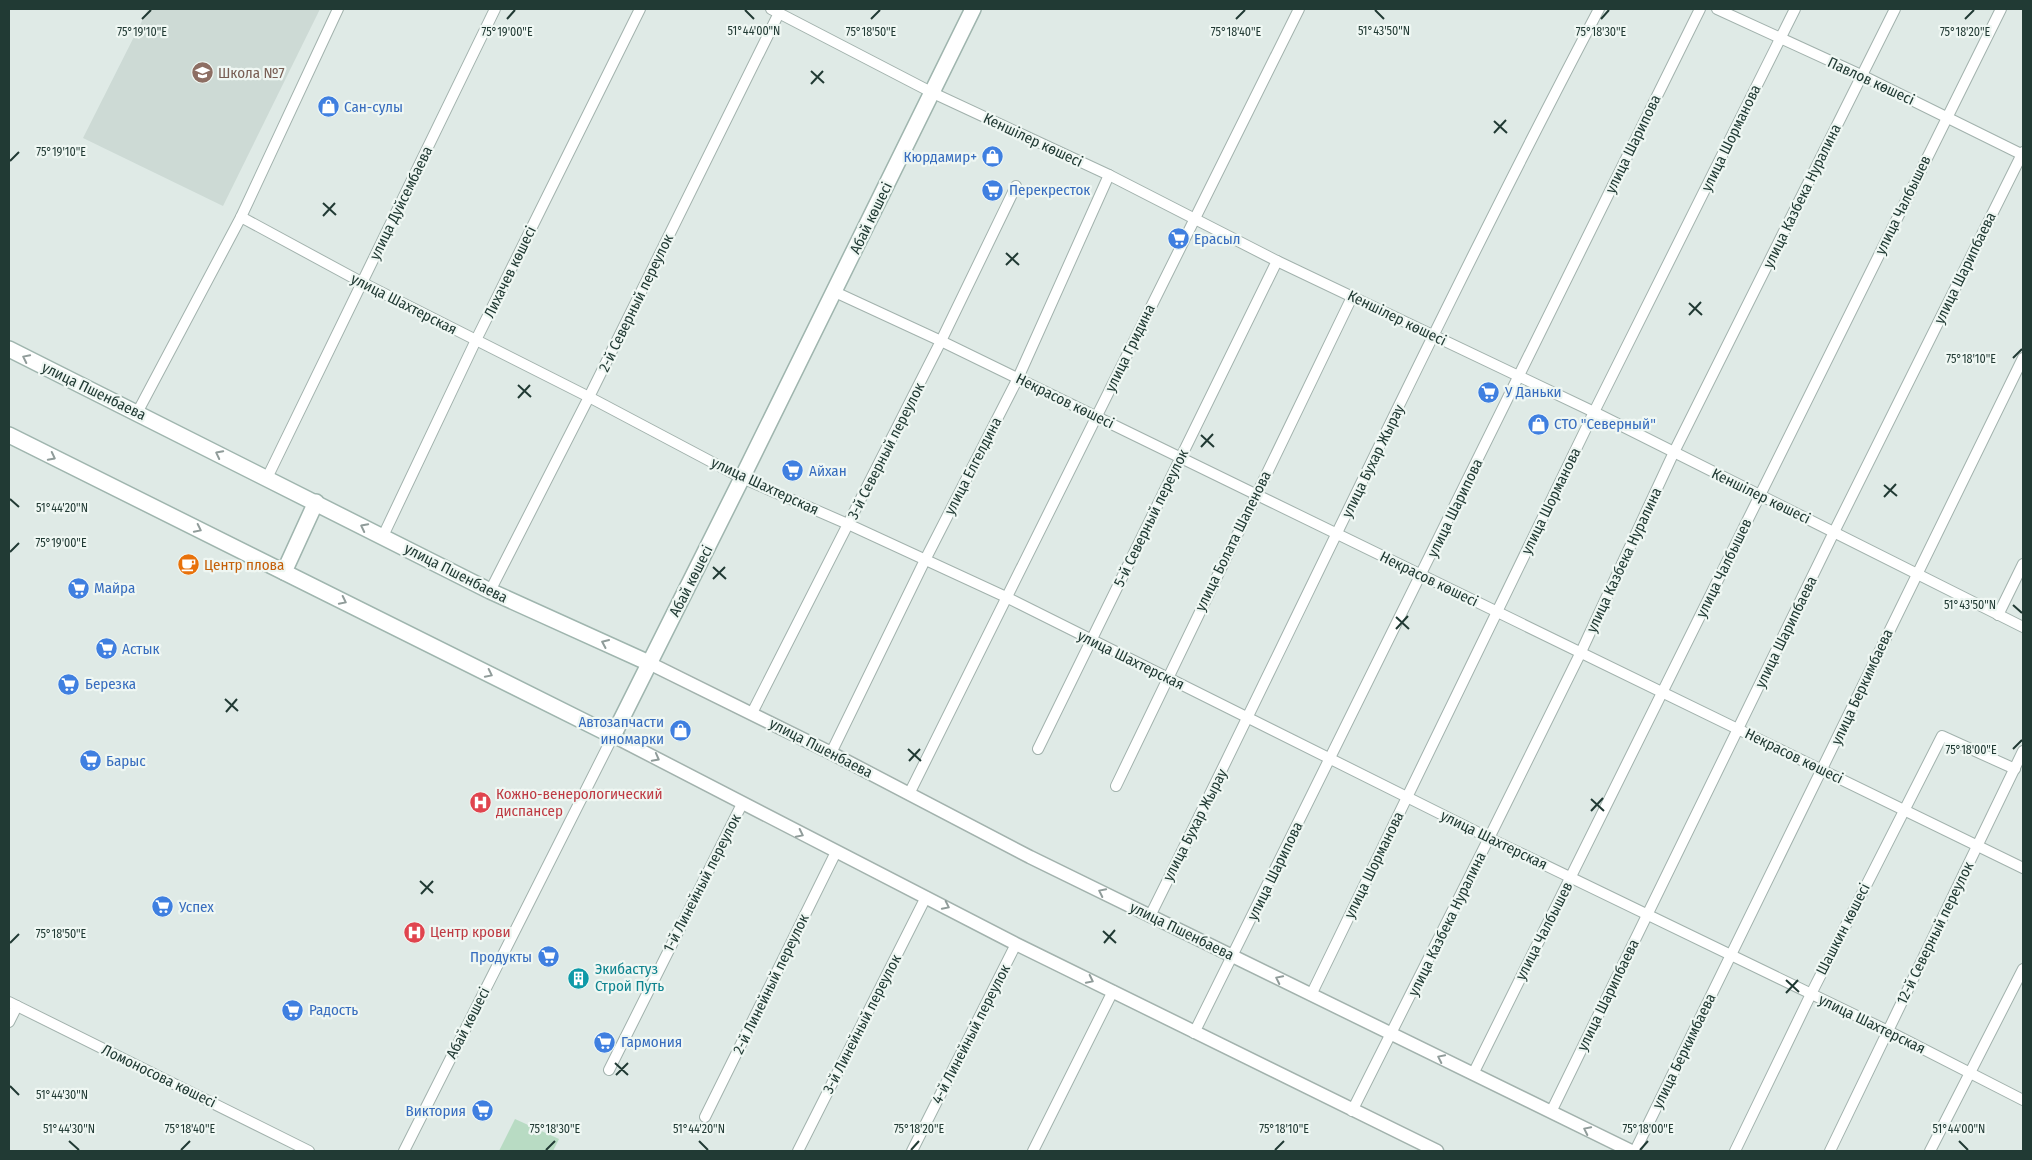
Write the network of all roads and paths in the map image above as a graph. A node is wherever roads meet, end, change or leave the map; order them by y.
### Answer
1 (338, 9) edge
2 (495, 9) edge
3 (640, 9) edge
4 (973, 9) edge
5 (1298, 9) edge
6 (1599, 9) edge
7 (1700, 9) edge
8 (1717, 9) edge
9 (1795, 9) edge
10 (1895, 9) edge
11 (2001, 9) edge
12 (775, 11) edge
13 (1780, 38) junction
14 (1860, 75) junction
15 (933, 93) junction
16 (1947, 117) junction
17 (2023, 154) edge
18 (1109, 175) junction
19 (1016, 186) dead end
20 (241, 217) junction
21 (1194, 218) junction
22 (1278, 261) junction
23 (363, 283) junction
24 (835, 292) junction
25 (1352, 296) junction
26 (1433, 336) junction
27 (476, 340) junction
28 (941, 341) junction
29 (9, 349) edge
30 (2023, 358) edge
31 (1518, 377) junction
32 (1018, 378) junction
33 (590, 397) junction
34 (1594, 412) junction
35 (137, 413) junction
36 (1096, 417) junction
37 (9, 435) edge
38 (1674, 452) junction
39 (1181, 458) junction
40 (267, 478) junction
41 (742, 478) junction
42 (1256, 494) junction
43 (1760, 495) junction
44 (316, 502) junction
45 (850, 524) junction
46 (1834, 532) junction
47 (1337, 534) junction
48 (383, 536) junction
49 (925, 560) junction
50 (2023, 564) edge
51 (284, 572) junction
52 (1916, 574) junction
53 (1422, 575) junction
54 (490, 591) junction
55 (1006, 597) junction
56 (1498, 612) junction
57 (1998, 615) junction
58 (2023, 627) edge
59 (1091, 641) junction
60 (1581, 652) junction
61 (650, 663) junction
62 (1167, 677) junction
63 (1663, 692) junction
64 (752, 713) junction
65 (1248, 719) junction
66 (1739, 729) junction
67 (613, 736) junction
68 (1038, 749) dead end
69 (2023, 751) edge
70 (831, 753) junction
71 (1330, 759) junction
72 (2015, 769) junction
73 (1823, 770) junction
74 (1116, 786) dead end
75 (909, 794) junction
76 (1407, 797) junction
77 (742, 804) junction
78 (1904, 810) junction
79 (1489, 838) junction
80 (1977, 845) junction
81 (836, 852) junction
82 (2023, 868) edge
83 (1572, 878) junction
84 (926, 896) junction
85 (1647, 914) junction
86 (1150, 916) junction
87 (1016, 944) junction
88 (1233, 956) junction
89 (1730, 956) junction
90 (2023, 969) edge
91 (1113, 991) junction
92 (1811, 994) junction
93 (1311, 995) junction
94 (13, 1004) edge
95 (9, 1022) edge
96 (1888, 1031) junction
97 (1194, 1033) junction
98 (1392, 1034) junction
99 (609, 1070) dead end
100 (1473, 1074) junction
101 (1971, 1074) junction
102 (2023, 1100) edge
103 (1352, 1111) junction
104 (1551, 1112) junction
105 (706, 1117) dead end
106 (309, 1151) edge
107 (404, 1151) edge
108 (798, 1151) edge
109 (912, 1151) edge
110 (1033, 1151) edge
111 (1437, 1151) edge
112 (1631, 1151) edge
113 (1636, 1151) edge
114 (1735, 1151) edge
115 (1830, 1151) edge
116 (1930, 1151) edge

1 - 20 street
2 - 23 street, улица Дуйсембаева
3 - 27 street, Лихачев көшесі
4 - 15 main road, Абай көшесі
5 - 21 street, улица Гридина
6 - 26 street, улица Бухар Жырау
7 - 31 street, улица Шарипова
8 - 13 street, Павлов көшесі
9 - 13 street, улица Шорманова
10 - 14 street, улица Казбека Нуралина
11 - 16 street, улица Чалбышев
12 - 15 street, Кеншілер көшесі
12 - 33 street, 2-й Северный переулок
13 - 14 street, Павлов көшесі
13 - 34 street, улица Шорманова
14 - 16 street, Павлов көшесі
14 - 38 street, улица Казбека Нуралина
15 - 18 street, Кеншілер көшесі
15 - 24 main road, Абай көшесі
16 - 17 street, Павлов көшесі
16 - 43 street, улица Чалбышев
17 - 46 street, улица Шарипбаева
18 - 21 street, Кеншілер көшесі
18 - 32 street, улица Елгелдина
19 - 28 street, 3-й Северный переулок
20 - 23 street, улица Шахтерская
20 - 35 street
21 - 22 street, Кеншілер көшесі
21 - 36 street, улица Гридина
22 - 25 street, Кеншілер көшесі
22 - 39 street, 5-й Северный переулок
23 - 27 street, улица Шахтерская
23 - 40 street, улица Дуйсембаева
24 - 28 street, Некрасов көшесі
24 - 41 main road, Абай көшесі
25 - 26 street, Кеншілер көшесі
25 - 42 street, улица Болата Шапенова
26 - 31 street, Кеншілер көшесі
26 - 47 street, улица Бухар Жырау
27 - 33 street, улица Шахтерская
27 - 48 street, Лихачев көшесі
28 - 32 street, Некрасов көшесі
28 - 45 street, 3-й Северный переулок
35 -> 29 main road, улица Пшенбаева
30 - 52 street, улица Беркимбаева
31 - 34 street, Кеншілер көшесі
31 - 53 street, улица Шарипова
32 - 36 street, Некрасов көшесі
32 - 49 street, улица Елгелдина
33 - 41 street, улица Шахтерская
33 - 54 street, 2-й Северный переулок
34 - 38 street, Кеншілер көшесі
34 - 56 street, улица Шорманова
40 -> 35 main road, улица Пшенбаева
36 - 39 street, Некрасов көшесі
36 - 55 street, улица Гридина
37 -> 51 main road
38 - 43 street, Кеншілер көшесі
38 - 60 street, улица Казбека Нуралина
39 - 42 street, Некрасов көшесі
39 - 59 street, 5-й Северный переулок
40 - 44 main road, улица Пшенбаева
41 - 45 street, улица Шахтерская
41 - 61 main road, Абай көшесі
42 - 47 street, Некрасов көшесі
42 - 62 street, улица Болата Шапенова
43 - 46 street, Кеншілер көшесі
43 - 63 street, улица Чалбышев
48 -> 44 main road, улица Пшенбаева
44 - 51 main road
45 - 49 street, улица Шахтерская
45 - 64 street, 3-й Северный переулок
46 - 52 street, Кеншілер көшесі
46 - 66 street, улица Шарипбаева
47 - 53 street, Некрасов көшесі
47 - 65 street, улица Бухар Жырау
48 - 54 main road, улица Пшенбаева
49 - 55 street, улица Шахтерская
49 - 70 street, улица Елгелдина
50 - 57 street
51 -> 67 main road
52 - 57 street, Кеншілер көшесі
52 - 73 street, улица Беркимбаева
53 - 56 street, Некрасов көшесі
53 - 71 street, улица Шарипова
61 -> 54 main road, улица Пшенбаева
55 - 59 street, улица Шахтерская
55 - 75 street, улица Гридина
56 - 60 street, Некрасов көшесі
56 - 76 street, улица Шорманова
57 - 58 street, Кеншілер көшесі
59 - 62 street, улица Шахтерская
59 - 68 street, 5-й Северный переулок
60 - 63 street, Некрасов көшесі
60 - 79 street, улица Казбека Нуралина
61 - 64 street, улица Пшенбаева
61 - 67 main road, Абай көшесі
62 - 65 street, улица Шахтерская
62 - 74 street, улица Болата Шапенова
63 - 66 street, Некрасов көшесі
63 - 83 street, улица Чалбышев
64 - 70 street, улица Пшенбаева
65 - 71 street, улица Шахтерская
65 - 86 street, улица Бухар Жырау
66 - 73 street, Некрасов көшесі
66 - 85 street, улица Шарипбаева
67 -> 77 street
67 - 107 street, Абай көшесі
69 - 72 street, 12-й Северный переулок
70 - 75 street, улица Пшенбаева
71 - 76 street, улица Шахтерская
71 - 88 street, улица Шарипова
72 - 78 street, Шашкин көшесі
72 - 80 street, 12-й Северный переулок
73 - 78 street, Некрасов көшесі
73 - 89 street, улица Беркимбаева
86 -> 75 street, улица Пшенбаева
76 - 79 street, улица Шахтерская
76 - 93 street, улица Шорманова
77 -> 81 street
77 - 99 street, 1-й Линейный переулок
78 - 80 street, Некрасов көшесі
78 - 92 street, Шашкин көшесі
79 - 83 street, улица Шахтерская
79 - 98 street, улица Казбека Нуралина
80 - 82 street, Некрасов көшесі
80 - 96 street, 12-й Северный переулок
81 - 84 street
81 - 105 street, 2-й Линейный переулок
83 - 85 street, улица Шахтерская
83 - 100 street, улица Чалбышев
84 -> 87 street
84 - 108 street, 3-й Линейный переулок
85 - 89 street, улица Шахтерская
85 - 104 street, улица Шарипбаева
86 - 88 street, улица Пшенбаева
87 -> 91 street
87 - 109 street, 4-й Линейный переулок
93 -> 88 street, улица Пшенбаева
88 - 97 street, улица Шарипова
89 - 92 street, улица Шахтерская
89 - 113 street, улица Беркимбаева
90 - 101 street
91 - 97 street
91 - 110 street
92 - 96 street, улица Шахтерская
92 - 114 street, Шашкин көшесі
93 - 98 street, улица Пшенбаева
94 - 95 street
94 - 106 street, Ломоносова көшесі
96 - 101 street, улица Шахтерская
96 - 115 street, 12-й Северный переулок
97 - 103 street
100 -> 98 street, улица Пшенбаева
98 - 103 street, улица Казбека Нуралина
100 - 104 street, улица Пшенбаева
101 - 102 street, улица Шахтерская
101 - 116 street
103 - 111 street
112 -> 104 street, улица Пшенбаева

